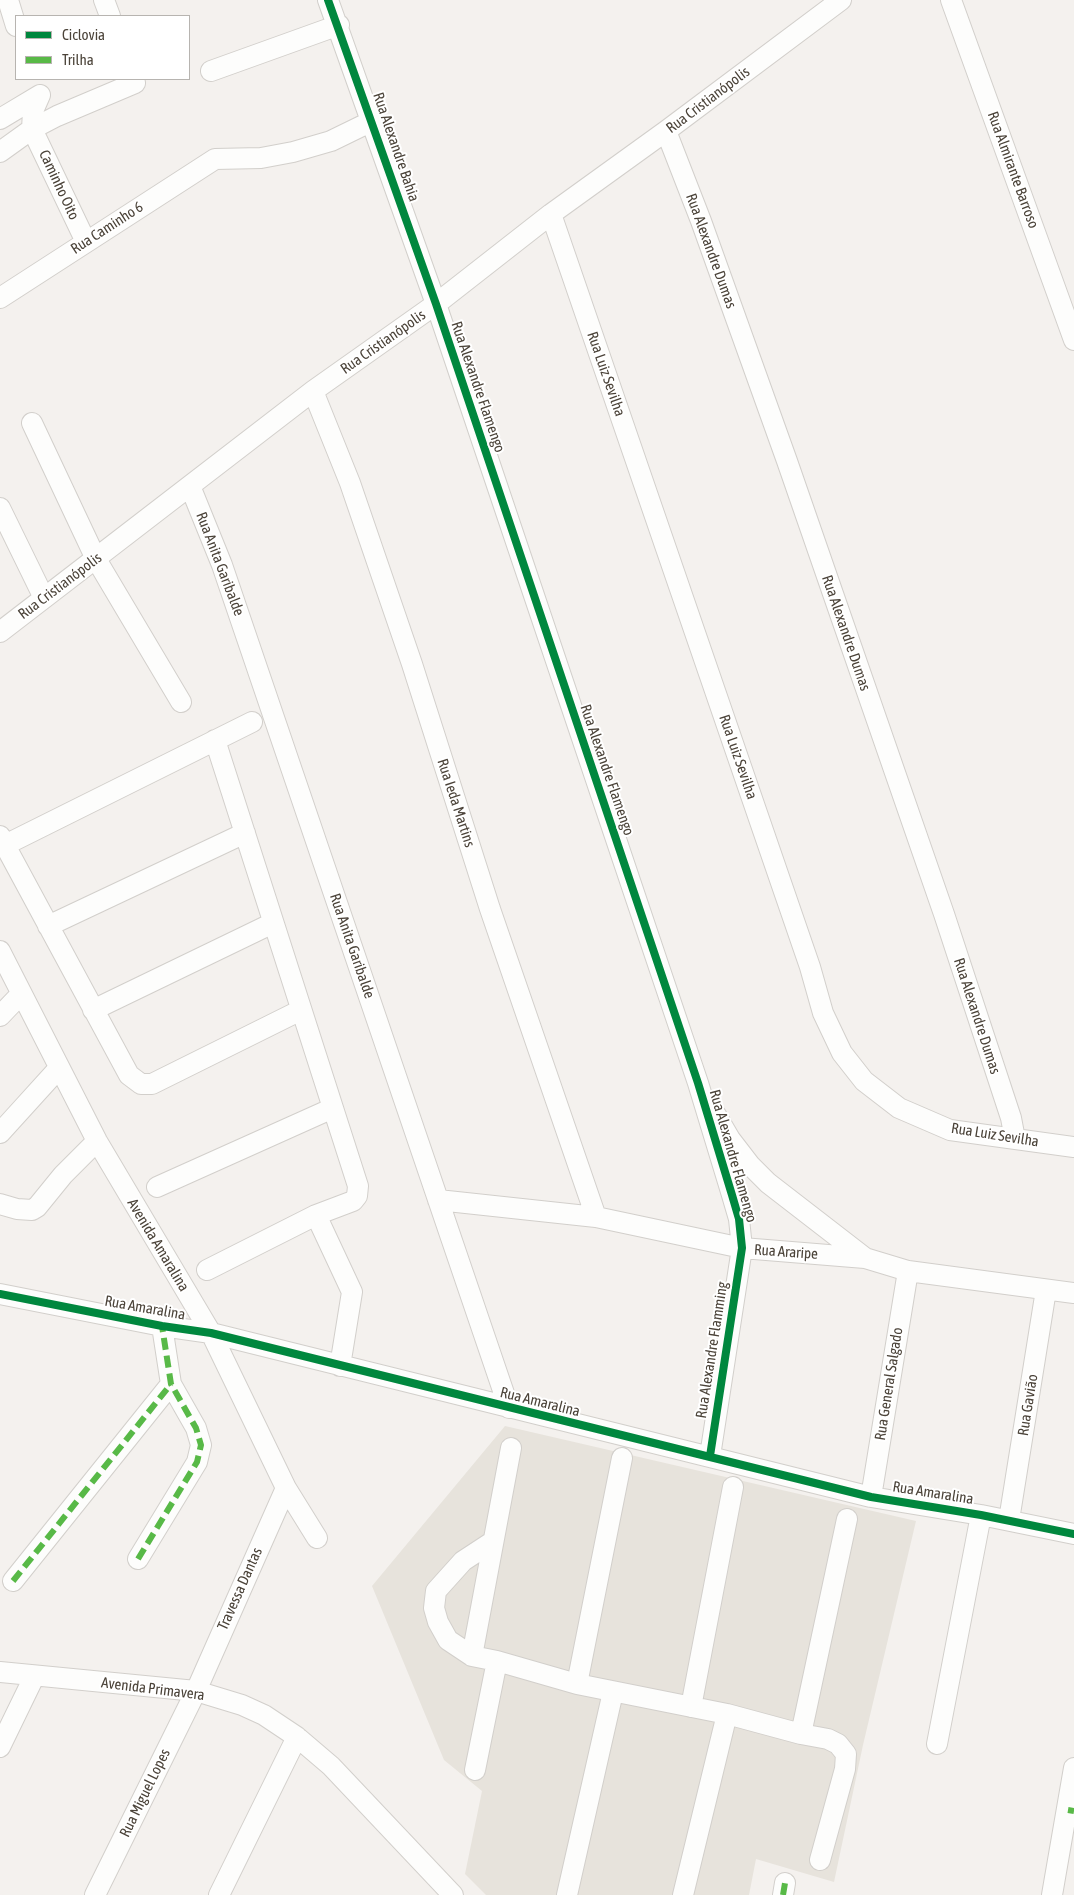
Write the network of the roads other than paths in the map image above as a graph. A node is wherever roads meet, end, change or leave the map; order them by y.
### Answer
1 (8, 0) edge
2 (104, 0) edge
3 (328, 0) edge
4 (841, 0) edge
5 (951, 0) edge
6 (110, 15) edge
7 (15, 23) edge
8 (339, 25) junction
9 (211, 71) dead end
10 (134, 80) edge
11 (37, 87) edge
12 (0, 119) edge
13 (372, 121) junction
14 (32, 129) junction
15 (666, 131) junction
16 (0, 152) edge
17 (551, 214) junction
18 (86, 242) junction
19 (0, 298) edge
20 (436, 304) junction
21 (1074, 340) edge
22 (313, 392) junction
23 (32, 423) dead end
24 (190, 486) junction
25 (0, 508) edge
26 (96, 559) junction
27 (44, 598) junction
28 (0, 632) edge
29 (181, 702) dead end
30 (252, 722) dead end
31 (215, 740) junction
32 (244, 833) junction
33 (2, 841) edge
34 (274, 923) junction
35 (48, 926) junction
36 (0, 951) edge
37 (21, 994) junction
38 (94, 1010) junction
39 (301, 1010) junction
40 (0, 1016) edge
41 (58, 1068) junction
42 (698, 1083) junction
43 (333, 1108) junction
44 (0, 1133) edge
45 (1015, 1139) junction
46 (97, 1142) junction
47 (1074, 1147) edge
48 (157, 1187) dead end
49 (438, 1200) junction
50 (0, 1204) edge
51 (316, 1215) junction
52 (596, 1217) junction
53 (742, 1248) junction
54 (864, 1258) junction
55 (207, 1270) dead end
56 (908, 1271) junction
57 (1046, 1290) junction
58 (1074, 1293) edge
59 (0, 1294) edge
60 (162, 1326) junction
61 (211, 1333) junction
62 (340, 1366) junction
63 (171, 1384) junction
64 (509, 1408) junction
65 (511, 1448) dead end
66 (710, 1456) junction
67 (622, 1458) dead end
68 (733, 1487) dead end
69 (286, 1488) junction
70 (871, 1497) junction
71 (981, 1515) junction
72 (847, 1519) dead end
73 (1009, 1520) junction
74 (1074, 1534) edge
75 (317, 1538) dead end
76 (492, 1542) junction
77 (138, 1559) dead end
78 (13, 1581) dead end
79 (472, 1656) junction
80 (497, 1661) junction
81 (0, 1672) edge
82 (34, 1677) junction
83 (577, 1684) junction
84 (196, 1691) junction
85 (613, 1692) junction
86 (690, 1707) junction
87 (727, 1714) junction
88 (800, 1734) junction
89 (297, 1737) junction
90 (937, 1744) dead end
91 (0, 1747) edge
92 (1074, 1768) edge
93 (475, 1770) dead end
94 (1071, 1810) edge
95 (820, 1860) dead end
96 (95, 1895) edge
97 (219, 1895) edge
98 (453, 1895) edge
99 (567, 1895) edge
100 (683, 1895) edge
101 (1052, 1895) edge

1 - 7 street
2 - 6 street
3 - 8 street, Rua Alexandre Bahia
4 - 15 street, Rua Cristianópolis
5 - 21 street, Rua Almirante Barroso
8 - 9 street
8 - 13 street, Rua Alexandre Bahia
10 - 14 street
11 - 12 street
11 - 14 street
13 - 18 street, Rua Caminho 6
13 - 20 street, Rua Alexandre Bahia
14 - 16 street
14 - 18 street, Caminho Oito
15 - 17 street, Rua Cristianópolis
15 - 45 street, Rua Alexandre Dumas
17 - 20 street, Rua Cristianópolis
17 - 45 street, Rua Luiz Sevilha
18 - 19 street, Rua Caminho 6
20 - 22 street, Rua Cristianópolis
20 - 42 street, Rua Alexandre Flamengo
22 - 24 street, Rua Cristianópolis
22 - 52 street, Rua Ieda Martins
23 - 26 street
24 - 26 street, Rua Cristianópolis
24 - 49 street, Rua Anita Garibalde
25 - 27 street
26 - 27 street, Rua Cristianópolis
26 - 29 street
27 - 28 street, Rua Cristianópolis
30 - 31 street
31 - 32 street
31 - 33 street
32 - 34 street
32 - 35 street
33 - 35 street
34 - 38 street
34 - 39 street
35 - 38 street
36 - 37 street, Avenida Amaralina
37 - 40 street
37 - 41 street, Avenida Amaralina
38 - 39 street
39 - 43 street
41 - 44 street
41 - 46 street, Avenida Amaralina
42 - 53 street, Rua Alexandre Flamengo
42 - 54 street
43 - 48 street
43 - 51 street
45 - 47 street, Rua Luiz Sevilha
46 - 50 street
46 - 61 street, Avenida Amaralina
49 - 52 street, Rua Araripe
49 - 64 street, Rua Anita Garibalde
51 - 55 street
51 - 62 street
52 - 53 street, Rua Araripe
53 - 54 street, Rua Araripe
53 - 66 street, Rua Alexandre Flamming
54 - 56 street, Rua Araripe
56 - 57 street, Rua Araripe
56 - 70 street, Rua General Salgado
57 - 58 street, Rua Araripe
57 - 73 street, Rua Gavião
59 - 60 street, Rua Amaralina
60 - 61 street, Rua Amaralina
60 - 63 street
61 - 62 street, Rua Amaralina
61 - 69 street, Avenida Amaralina
62 - 64 street, Rua Amaralina
63 - 77 street
63 - 78 street
64 - 66 street, Rua Amaralina
65 - 76 street
66 - 70 street, Rua Amaralina
67 - 83 street
68 - 86 street
69 - 75 street, Avenida Amaralina
69 - 84 street, Travessa Dantas
70 - 71 street, Rua Amaralina
71 - 73 street, Rua Amaralina
71 - 90 street
72 - 88 street
73 - 74 street, Rua Amaralina
76 - 79 street
76 - 79 street
79 - 80 street
80 - 83 street
80 - 93 street
81 - 82 street, Avenida Primavera
82 - 84 street, Avenida Primavera
82 - 91 street
83 - 85 street
84 - 89 street, Avenida Primavera
84 - 96 street, Rua Miguel Lopes
85 - 86 street
85 - 99 street
86 - 87 street
87 - 88 street
87 - 100 street
88 - 95 street
89 - 97 street
89 - 98 street, Avenida Primavera
92 - 94 street
94 - 101 street

